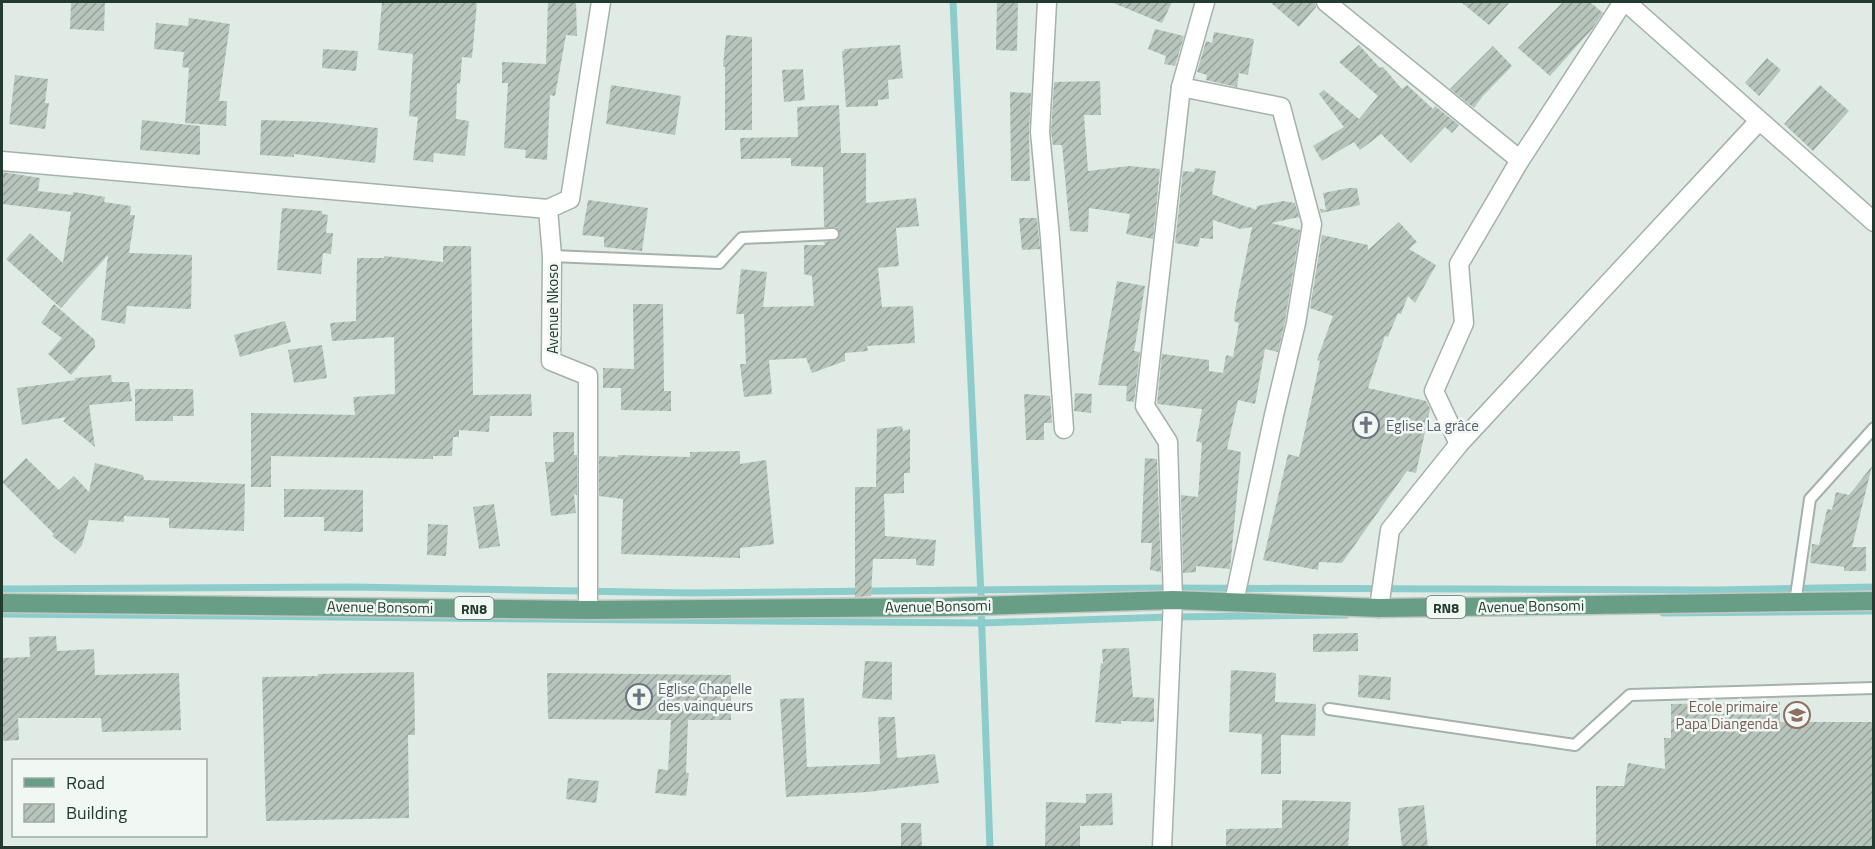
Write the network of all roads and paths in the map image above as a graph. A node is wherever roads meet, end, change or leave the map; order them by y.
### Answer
1 (601, 2) edge
2 (1047, 2) edge
3 (1205, 2) edge
4 (1326, 2) edge
5 (1624, 2) edge
6 (1181, 87) junction
7 (1759, 121) junction
8 (1520, 160) junction
9 (2, 161) edge
10 (548, 210) junction
11 (1874, 222) edge
12 (832, 234) dead end
13 (552, 256) junction
14 (1874, 428) edge
15 (1064, 429) dead end
16 (1459, 444) junction
17 (1173, 600) junction
18 (1874, 601) edge
19 (1234, 602) junction
20 (2, 603) edge
21 (1795, 603) junction
22 (1379, 608) junction
23 (588, 610) junction
24 (1874, 688) edge
25 (1329, 709) dead end
26 (1162, 848) edge

1 - 10 street
2 - 15 street
3 - 6 street
4 - 8 street
5 - 7 street
5 - 8 street
6 - 17 street
6 - 19 street
7 - 11 street
7 - 16 street
8 - 16 street
9 - 10 street
10 - 13 street, Avenue Nkoso
12 - 13 lane
13 - 23 street, Avenue Nkoso
14 - 21 lane
16 - 22 street
17 - 19 main road, Avenue Bonsomi / RN8
17 - 23 main road, Avenue Bonsomi / RN8
17 - 26 street
18 - 21 main road, Avenue Bonsomi / RN8
19 - 22 main road, Avenue Bonsomi / RN8
20 - 23 main road, Avenue Bonsomi / RN8
21 - 22 main road, Avenue Bonsomi / RN8
24 - 25 lane

